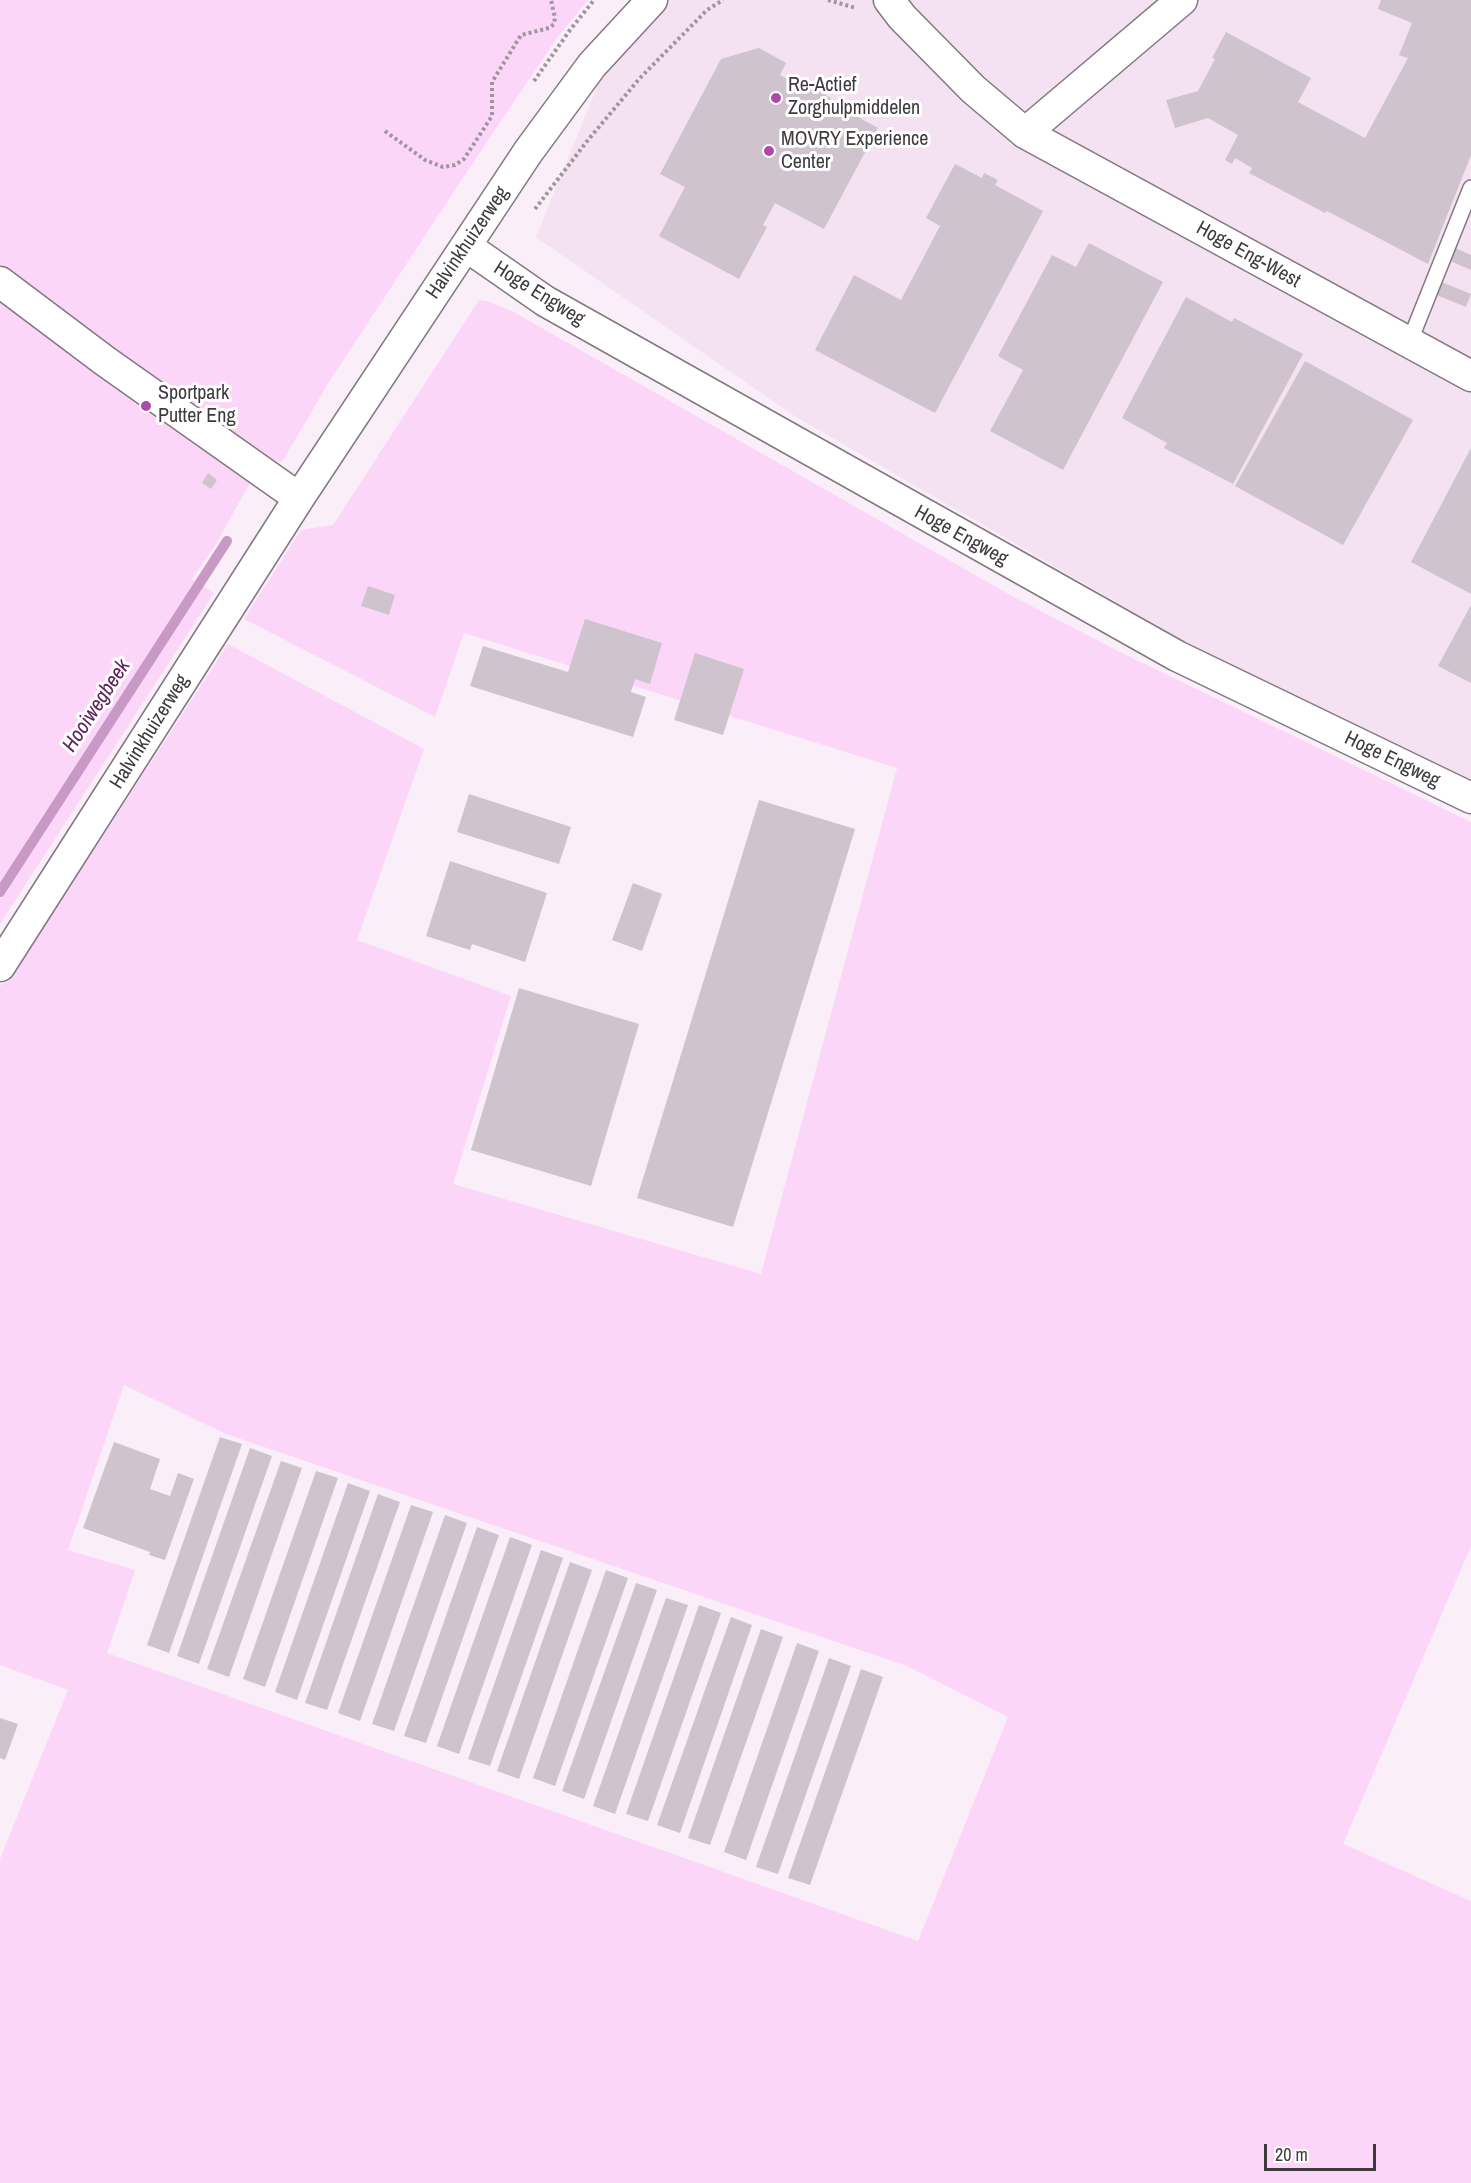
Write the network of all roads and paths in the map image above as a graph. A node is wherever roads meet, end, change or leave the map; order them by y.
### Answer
1 (551, 0) edge
2 (652, 0) edge
3 (723, 0) edge
4 (889, 0) edge
5 (1182, 0) edge
6 (385, 131) dead end
7 (1025, 133) junction
8 (1471, 188) edge
9 (533, 211) dead end
10 (466, 246) junction
11 (0, 282) edge
12 (1409, 343) junction
13 (1471, 376) edge
14 (299, 498) junction
15 (1471, 798) edge
16 (0, 966) edge

1 - 6 path
2 - 10 street, Halvinkhuizerweg
3 - 9 path, Halvinkhuizerweg
4 - 7 street, Hoge Eng-West
5 - 7 street
7 - 12 street, Hoge Eng-West
8 - 12 lane
10 - 14 street, Halvinkhuizerweg
10 - 15 street, Hoge Engweg
11 - 14 street
12 - 13 street, Hoge Eng-West
14 - 16 street, Halvinkhuizerweg

